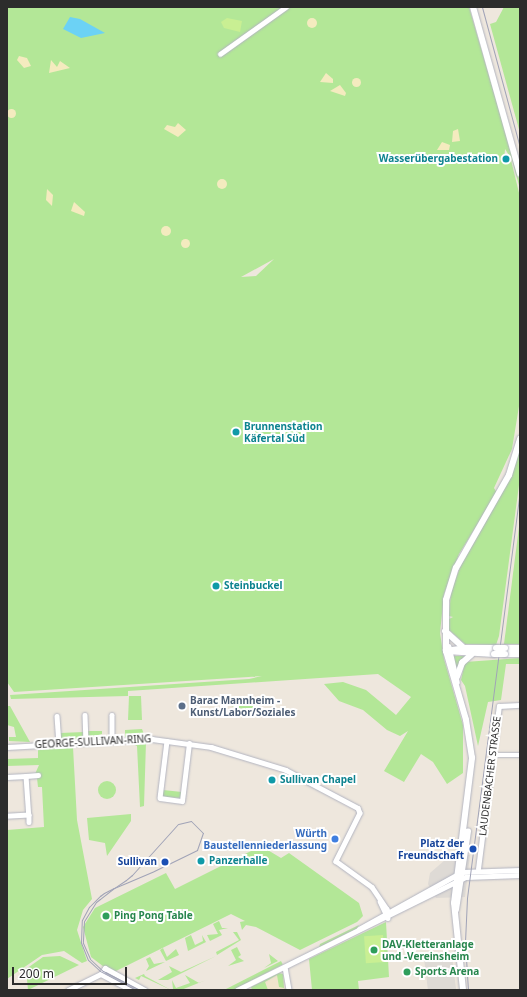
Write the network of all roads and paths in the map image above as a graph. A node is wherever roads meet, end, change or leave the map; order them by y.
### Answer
1 (286, 7) edge
2 (473, 7) edge
3 (220, 54) dead end
4 (520, 174) edge
5 (520, 439) edge
6 (446, 633) junction
7 (464, 648) junction
8 (520, 648) edge
9 (449, 651) junction
10 (495, 651) junction
11 (505, 651) junction
12 (472, 654) junction
13 (520, 654) edge
14 (457, 681) junction
15 (458, 694) junction
16 (520, 705) edge
17 (85, 715) dead end
18 (112, 715) dead end
19 (57, 716) dead end
20 (112, 739) junction
21 (86, 741) junction
22 (167, 741) junction
23 (59, 742) junction
24 (189, 743) junction
25 (7, 747) edge
26 (493, 755) junction
27 (520, 755) edge
28 (38, 775) dead end
29 (26, 776) junction
30 (7, 777) edge
31 (29, 815) junction
32 (7, 816) edge
33 (29, 822) dead end
34 (478, 869) junction
35 (520, 870) edge
36 (520, 875) edge
37 (458, 877) junction
38 (387, 915) junction
39 (285, 967) junction
40 (101, 974) junction
41 (68, 990) edge
42 (131, 990) edge
43 (145, 990) edge
44 (238, 990) edge
45 (289, 990) edge
46 (462, 990) edge

1 - 3 street
2 - 4 main road
5 - 6 main road
6 - 7 main road
6 - 9 main road
7 - 9 street
7 - 10 main road
8 - 11 main road
9 - 12 main road
9 - 14 street
9 - 15 street
10 - 11 main road, bridge
10 - 12 main road
11 - 13 main road
12 - 14 street
14 - 15 street
15 - 37 street
16 - 26 street, LAUDENBACHER STRASSE
17 - 21 street
18 - 20 street
19 - 23 street
20 - 21 street, GEORGE-SULLIVAN-RING
20 - 22 street, GEORGE-SULLIVAN-RING
21 - 23 street, GEORGE-SULLIVAN-RING
22 - 24 street, GEORGE-SULLIVAN-RING
22 - 24 street
23 - 25 street, GEORGE-SULLIVAN-RING
24 - 38 street, GEORGE-SULLIVAN-RING
26 - 27 street
26 - 34 street, LAUDENBACHER STRASSE
28 - 29 street
29 - 30 street
29 - 31 street
31 - 32 street
31 - 33 street
34 - 35 street
34 - 37 street
36 - 37 street
37 - 38 street
37 - 38 street
37 - 46 street
38 - 39 street
39 - 44 street
39 - 45 street
40 - 41 street
40 - 42 street
40 - 43 street

